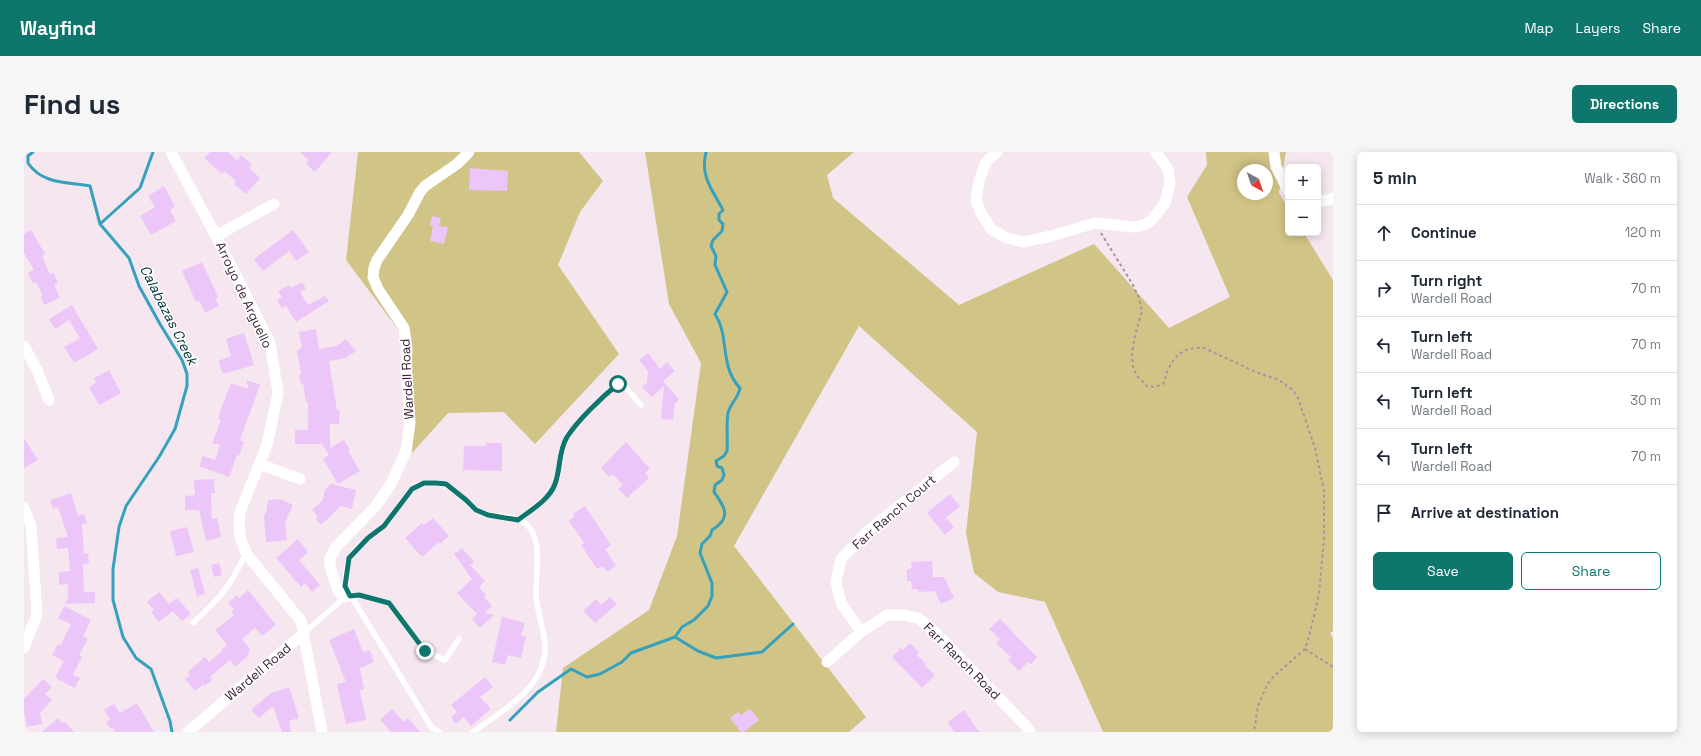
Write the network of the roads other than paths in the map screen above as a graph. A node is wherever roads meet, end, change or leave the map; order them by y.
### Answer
1 (171, 152) edge
2 (469, 152) edge
3 (997, 152) edge
4 (1156, 152) edge
5 (1274, 152) edge
6 (1285, 184) edge
7 (1333, 198) edge
8 (1321, 201) edge
9 (274, 204) dead end
10 (216, 236) junction
11 (24, 346) edge
12 (49, 400) dead end
13 (641, 405) dead end
14 (954, 462) dead end
15 (259, 464) junction
16 (300, 478) dead end
17 (24, 508) edge
18 (518, 520) junction
19 (246, 553) junction
20 (348, 597) junction
21 (193, 622) dead end
22 (862, 632) junction
23 (304, 633) junction
24 (459, 639) dead end
25 (24, 648) edge
26 (827, 662) dead end
27 (188, 732) edge
28 (322, 732) edge
29 (439, 732) edge
30 (473, 732) edge
31 (1030, 732) edge

1 - 10 street, Arroyo de Arguello
2 - 20 street, Wardell Road
3 - 4 street
5 - 6 street
7 - 8 street
9 - 10 street
10 - 15 street, Arroyo de Arguello
11 - 12 street
13 - 18 lane
14 - 22 street, Farr Ranch Court
15 - 16 street
15 - 19 street, Arroyo de Arguello
17 - 25 street
18 - 20 lane, Wardell Road
18 - 30 lane
19 - 21 lane
19 - 23 street, Arroyo de Arguello
20 - 23 lane, Wardell Road
20 - 24 lane
20 - 29 lane, Wardell Road
22 - 26 street, Farr Ranch Road
22 - 31 street, Farr Ranch Road
23 - 27 street, Wardell Road
23 - 28 street, Arroyo de Arguello

